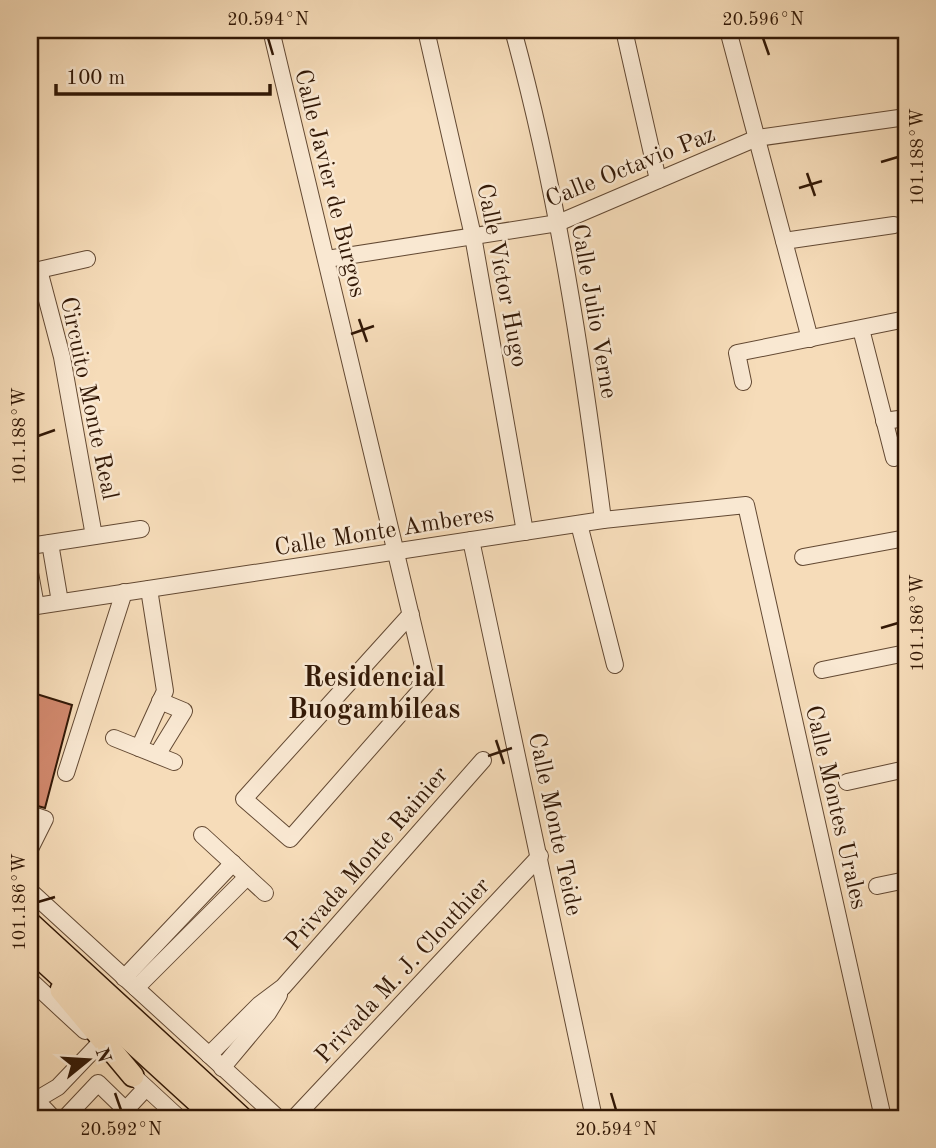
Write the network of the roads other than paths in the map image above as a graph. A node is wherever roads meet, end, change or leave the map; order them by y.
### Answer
1 (271, 30) edge
2 (426, 30) edge
3 (513, 30) edge
4 (624, 30) edge
5 (728, 30) edge
6 (905, 120) edge
7 (757, 138) junction
8 (658, 180) junction
9 (558, 223) junction
10 (894, 225) dead end
11 (473, 236) junction
12 (784, 241) junction
13 (86, 259) dead end
14 (327, 259) junction
15 (34, 271) edge
16 (906, 319) edge
17 (860, 328) junction
18 (810, 339) junction
19 (743, 382) dead end
20 (906, 418) edge
21 (884, 421) junction
22 (894, 458) dead end
23 (747, 505) joint
24 (603, 520) junction
25 (579, 524) junction
26 (141, 529) dead end
27 (525, 532) junction
28 (94, 536) junction
29 (906, 538) edge
30 (471, 540) junction
31 (50, 543) junction
32 (30, 546) edge
33 (396, 551) junction
34 (803, 557) dead end
35 (30, 573) edge
36 (149, 589) junction
37 (124, 592) junction
38 (60, 602) junction
39 (33, 606) edge
40 (411, 614) junction
41 (906, 653) edge
42 (615, 665) dead end
43 (822, 670) dead end
44 (160, 701) junction
45 (114, 738) dead end
46 (139, 748) junction
47 (157, 755) junction
48 (482, 760) dead end
49 (174, 762) dead end
50 (906, 769) edge
51 (66, 773) dead end
52 (847, 782) dead end
53 (30, 814) edge
54 (202, 835) dead end
55 (30, 848) edge
56 (540, 856) junction
57 (233, 863) junction
58 (247, 877) junction
59 (906, 880) edge
60 (877, 886) dead end
61 (30, 891) edge
62 (265, 893) dead end
63 (30, 923) edge
64 (33, 952) edge
65 (30, 980) edge
66 (130, 983) junction
67 (284, 987) junction
68 (99, 1044) junction
69 (209, 1055) junction
70 (222, 1068) junction
71 (140, 1082) junction
72 (32, 1100) edge
73 (297, 1115) dead end
74 (126, 1116) edge
75 (53, 1118) edge
76 (65, 1118) edge
77 (179, 1118) edge
78 (215, 1118) edge
79 (242, 1118) edge
80 (278, 1118) edge
81 (594, 1118) edge
82 (883, 1118) edge

1 - 14 street, Calle Javier de Burgos
2 - 11 street, Calle Víctor Hugo
3 - 9 street, Calle Julio Verne
4 - 8 street
5 - 7 street
6 - 7 street, Calle Octavio Paz
7 - 8 street, Calle Octavio Paz
7 - 12 street
8 - 9 street, Calle Octavio Paz
9 - 11 street, Calle Octavio Paz
9 - 24 street, Calle Julio Verne
10 - 12 street
11 - 14 street, Calle Octavio Paz
11 - 27 street, Calle Víctor Hugo
12 - 18 street
13 - 15 street, Circuito Monte Real
14 - 33 street, Calle Javier de Burgos
15 - 28 street, Circuito Monte Real
16 - 17 street
17 - 18 street
17 - 21 street
18 - 19 street
20 - 21 street
21 - 22 street
23 - 24 street, Calle Monte Amberes
23 - 82 street, Calle Montes Urales
24 - 25 street, Calle Monte Amberes
25 - 27 street, Calle Monte Amberes
25 - 42 street
26 - 28 street, Circuito Monte Real
27 - 30 street, Calle Monte Amberes
28 - 31 street, Circuito Monte Real
29 - 34 street
30 - 33 street, Calle Monte Amberes
30 - 56 street, Calle Monte Teide
31 - 32 street, Circuito Monte Real
31 - 38 street
33 - 36 street, Calle Monte Amberes
33 - 40 street, Calle Javier de Burgos
35 - 39 street
36 - 37 street, Calle Monte Amberes
36 - 44 street
37 - 38 street, Calle Monte Amberes
37 - 51 street
38 - 39 street, Calle Monte Amberes
40 - 40 street, Calle Javier de Burgos
41 - 43 street
44 - 46 street
44 - 47 street
45 - 46 street
46 - 47 street
47 - 49 street
48 - 67 street, Privada Monte Rainier
50 - 52 street
53 - 55 street
54 - 57 street
56 - 73 street, Privada M. J. Clouthier
56 - 81 street, Calle Monte Teide
57 - 58 street
57 - 66 street
58 - 62 street
58 - 66 street
59 - 60 street
61 - 66 street
63 - 79 main road
64 - 71 main road
64 - 78 main road
65 - 68 street
66 - 69 street
67 - 69 street, Privada Monte Rainier
67 - 70 street, Privada Monte Rainier
68 - 71 street
68 - 72 street
69 - 70 street
70 - 80 street
71 - 74 street
71 - 77 street
72 - 75 street
74 - 76 street

